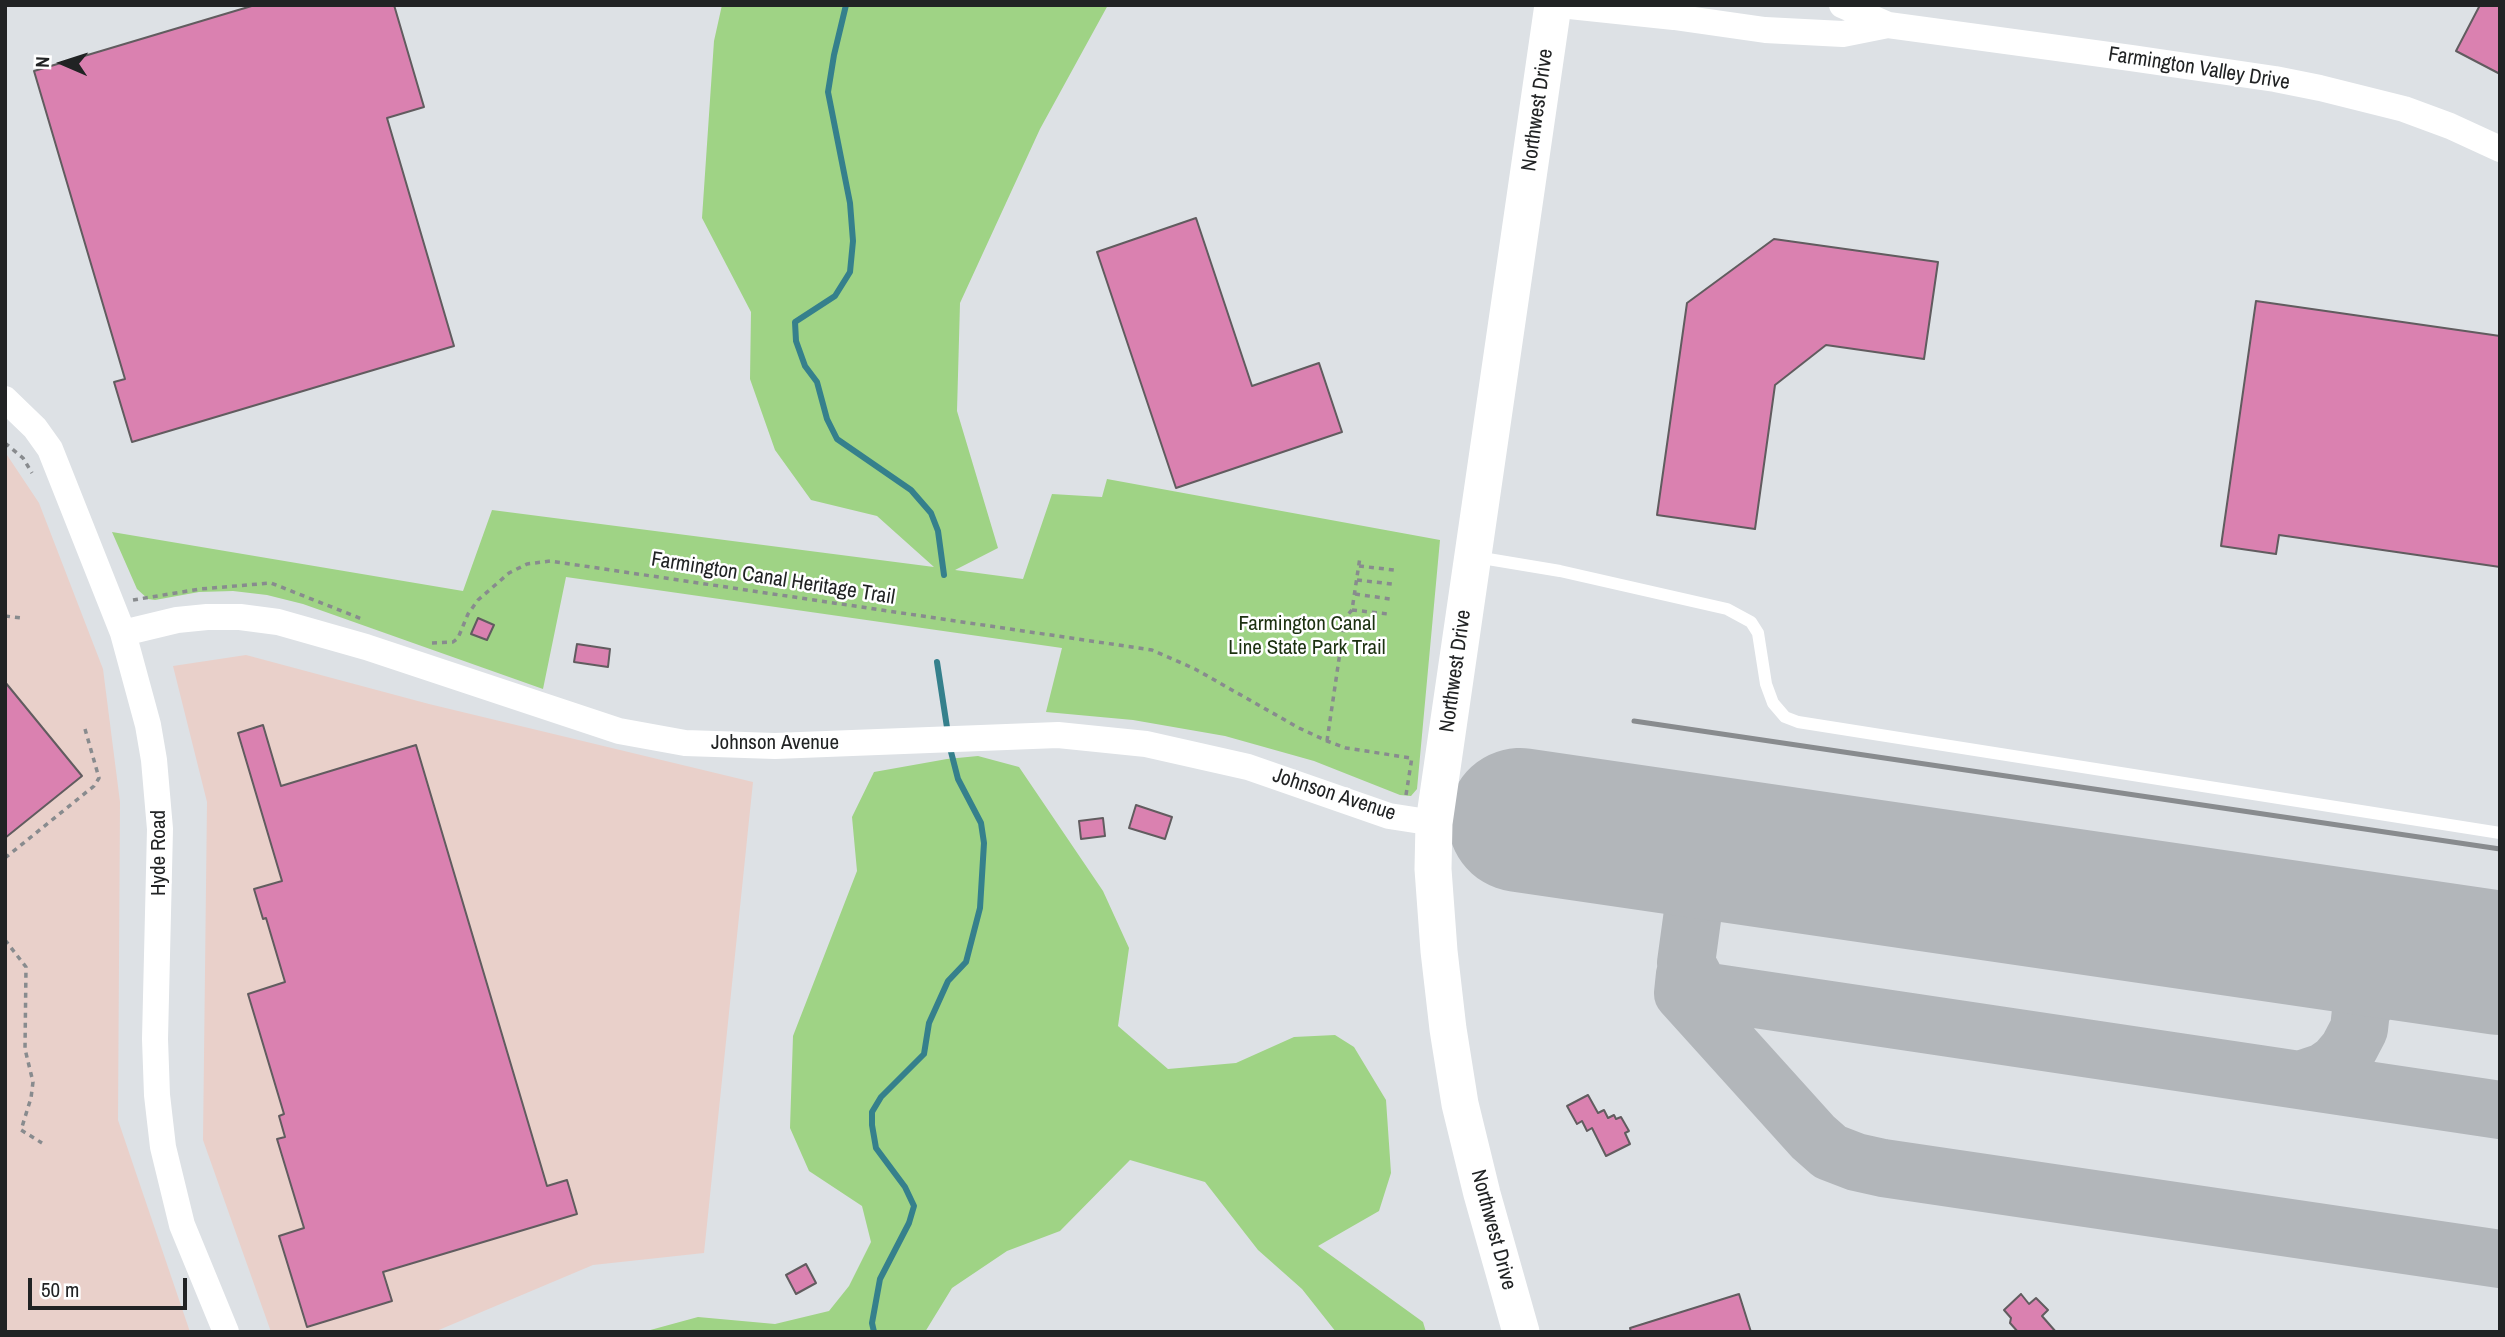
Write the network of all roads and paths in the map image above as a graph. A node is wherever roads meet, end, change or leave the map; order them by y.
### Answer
1 (1553, 5) edge
2 (1560, 5) edge
3 (1842, 5) edge
4 (1888, 26) junction
5 (2500, 149) edge
6 (5, 398) edge
7 (1472, 556) junction
8 (1360, 557) dead end
9 (1359, 566) junction
10 (1394, 570) dead end
11 (1357, 580) junction
12 (1392, 584) dead end
13 (1354, 594) junction
14 (1390, 599) dead end
15 (129, 601) dead end
16 (1352, 610) junction
17 (1388, 614) dead end
18 (5, 615) edge
19 (22, 618) dead end
20 (362, 619) dead end
21 (123, 634) junction
22 (423, 641) dead end
23 (85, 729) dead end
24 (1327, 741) junction
25 (1407, 782) dead end
26 (1434, 822) junction
27 (2500, 833) edge
28 (5, 858) edge
29 (5, 940) edge
30 (42, 1143) dead end
31 (226, 1332) edge
32 (1521, 1332) edge

1 - 7 main road, Northwest Drive
2 - 4 street, Farmington Valley Drive
3 - 4 street, Farmington Valley Drive
4 - 5 street, Farmington Valley Drive
6 - 21 street, Hyde Road
7 - 26 main road, Northwest Drive
7 - 27 lane
8 - 9 path
9 - 10 path
9 - 11 path
11 - 12 path
11 - 13 path
13 - 14 path
13 - 16 path
15 - 20 path
16 - 17 path
16 - 24 path
18 - 19 path
21 - 26 street, Johnson Avenue
21 - 31 street, Hyde Road
22 - 24 path, Farmington Canal Heritage Trail
23 - 28 path
24 - 25 path, Farmington Canal Heritage Trail
26 - 32 main road, Northwest Drive
29 - 30 path

